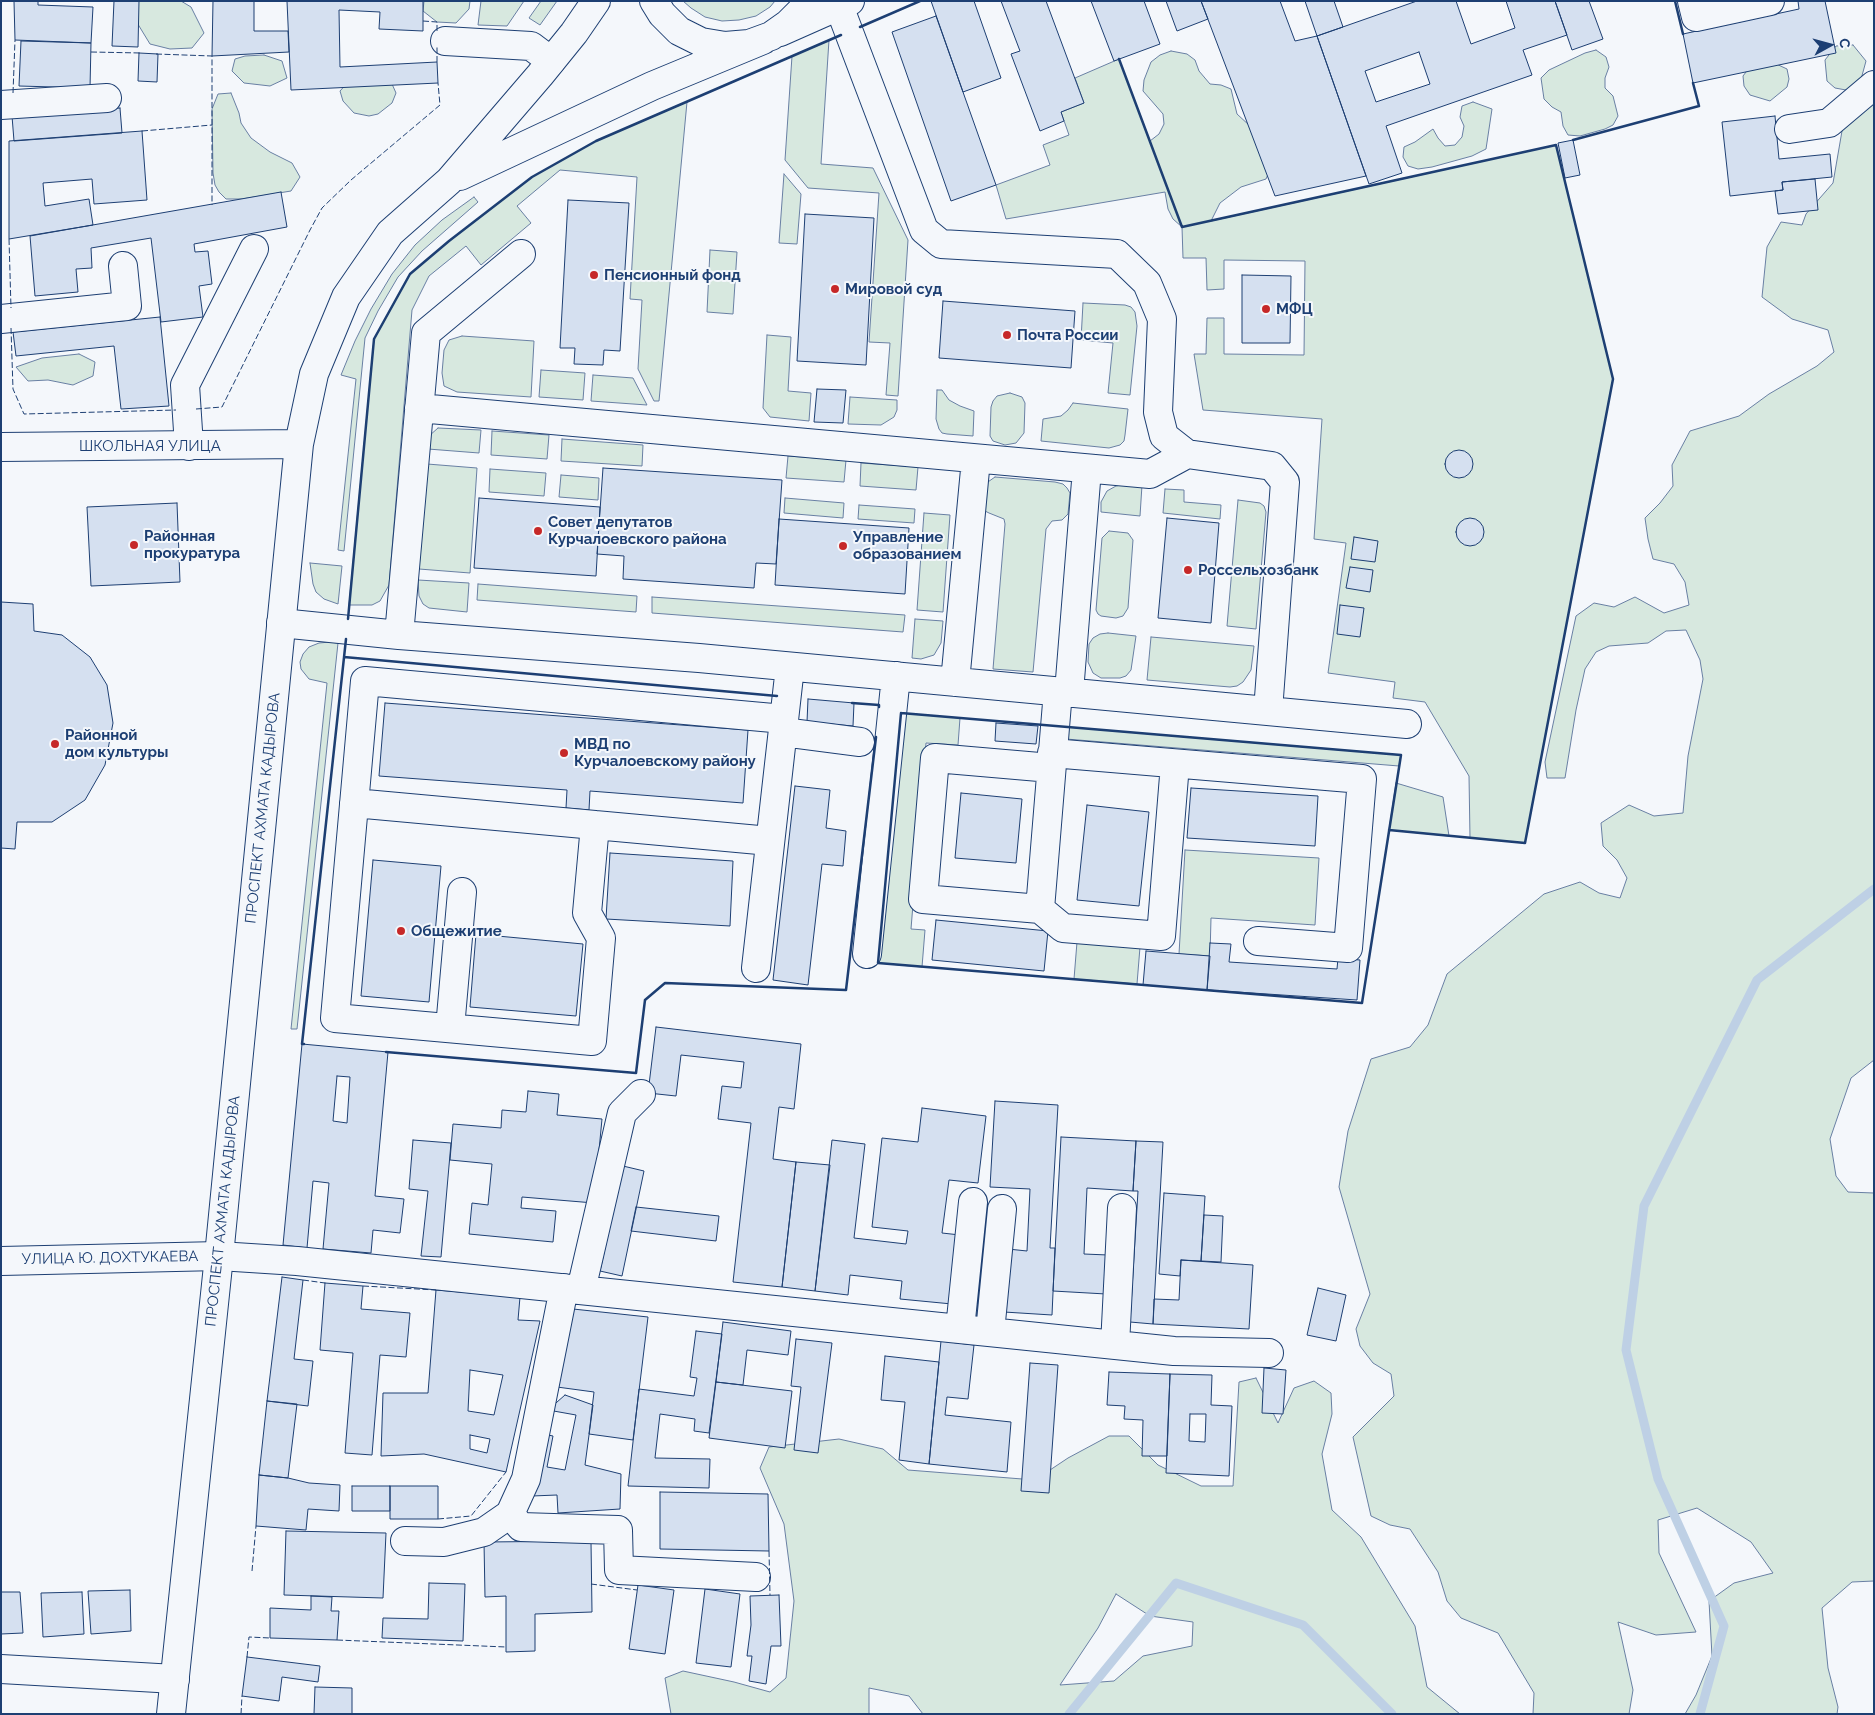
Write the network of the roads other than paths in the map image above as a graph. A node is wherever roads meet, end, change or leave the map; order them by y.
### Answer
1 (596, 1) edge
2 (654, 1) edge
3 (807, 1) edge
4 (1692, 1) edge
5 (1770, 1) edge
6 (845, 4) edge
7 (767, 38) junction
8 (445, 41) dead end
9 (551, 62) junction
10 (1874, 85) edge
11 (107, 98) dead end
12 (1, 105) edge
13 (1789, 129) dead end
14 (449, 181) junction
15 (254, 249) dead end
16 (521, 254) dead end
17 (123, 266) dead end
18 (1, 319) edge
19 (419, 408) junction
20 (299, 444) junction
21 (189, 446) junction
22 (1, 447) edge
23 (1187, 454) junction
24 (976, 459) junction
25 (1087, 469) junction
26 (282, 623) junction
27 (399, 635) junction
28 (790, 666) junction
29 (896, 676) junction
30 (955, 682) junction
31 (1063, 692) junction
32 (1268, 711) junction
33 (1407, 724) dead end
34 (784, 726) junction
35 (860, 742) dead end
36 (1052, 761) junction
37 (1175, 764) junction
38 (354, 803) junction
39 (595, 825) junction
40 (770, 841) junction
41 (462, 892) dead end
42 (1040, 909) junction
43 (1258, 940) dead end
44 (867, 954) dead end
45 (756, 968) dead end
46 (450, 1028) junction
47 (641, 1094) dead end
48 (973, 1202) dead end
49 (1122, 1208) dead end
50 (1002, 1209) dead end
51 (219, 1256) junction
52 (1, 1261) edge
53 (572, 1289) junction
54 (960, 1329) junction
55 (990, 1332) junction
56 (1115, 1345) junction
57 (1269, 1354) dead end
58 (510, 1514) junction
59 (405, 1541) dead end
60 (756, 1577) dead end
61 (1, 1669) edge
62 (175, 1679) junction
63 (171, 1714) edge

1 - 9 main road, ПРОСПЕКТ АХМАТА КАДЫРОВА
2 - 7 main road
3 - 7 main road
4 - 5 main road
6 - 7 main road
6 - 23 main road
7 - 14 main road
8 - 9 main road
9 - 14 main road, ПРОСПЕКТ АХМАТА КАДЫРОВА
10 - 13 main road
11 - 12 main road
14 - 20 main road, ПРОСПЕКТ АХМАТА КАДЫРОВА
15 - 21 main road
16 - 19 main road
17 - 18 main road
19 - 24 main road
19 - 27 main road
20 - 21 main road, ШКОЛЬНАЯ УЛИЦА
20 - 26 main road, ПРОСПЕКТ АХМАТА КАДЫРОВА
21 - 22 main road, ШКОЛЬНАЯ УЛИЦА
23 - 25 main road
23 - 32 main road
24 - 25 main road
24 - 30 main road
25 - 31 main road
26 - 27 main road
26 - 51 main road, ПРОСПЕКТ АХМАТА КАДЫРОВА
27 - 28 main road
28 - 29 main road
28 - 34 main road
29 - 30 main road
29 - 44 main road
30 - 31 main road
31 - 32 main road
31 - 36 main road
32 - 33 main road
34 - 35 main road
34 - 38 main road
34 - 40 main road
36 - 37 main road
36 - 42 main road
36 - 42 main road
37 - 42 main road
37 - 43 main road
38 - 39 main road
38 - 46 main road
39 - 40 main road
39 - 46 main road
40 - 45 main road
41 - 46 main road
47 - 53 main road
48 - 54 main road
49 - 56 main road
50 - 55 main road
51 - 52 main road, УЛИЦА Ю. ДОХТУКАЕВА
51 - 53 main road, УЛИЦА Ю. ДОХТУКАЕВА
51 - 62 main road, ПРОСПЕКТ АХМАТА КАДЫРОВА
53 - 54 main road, УЛИЦА Ю. ДОХТУКАЕВА
53 - 58 main road
54 - 55 main road, УЛИЦА Ю. ДОХТУКАЕВА
55 - 56 main road, УЛИЦА Ю. ДОХТУКАЕВА
56 - 57 main road, УЛИЦА Ю. ДОХТУКАЕВА
58 - 59 main road
58 - 60 main road
61 - 62 main road
62 - 63 main road, ПРОСПЕКТ АХМАТА КАДЫРОВА

